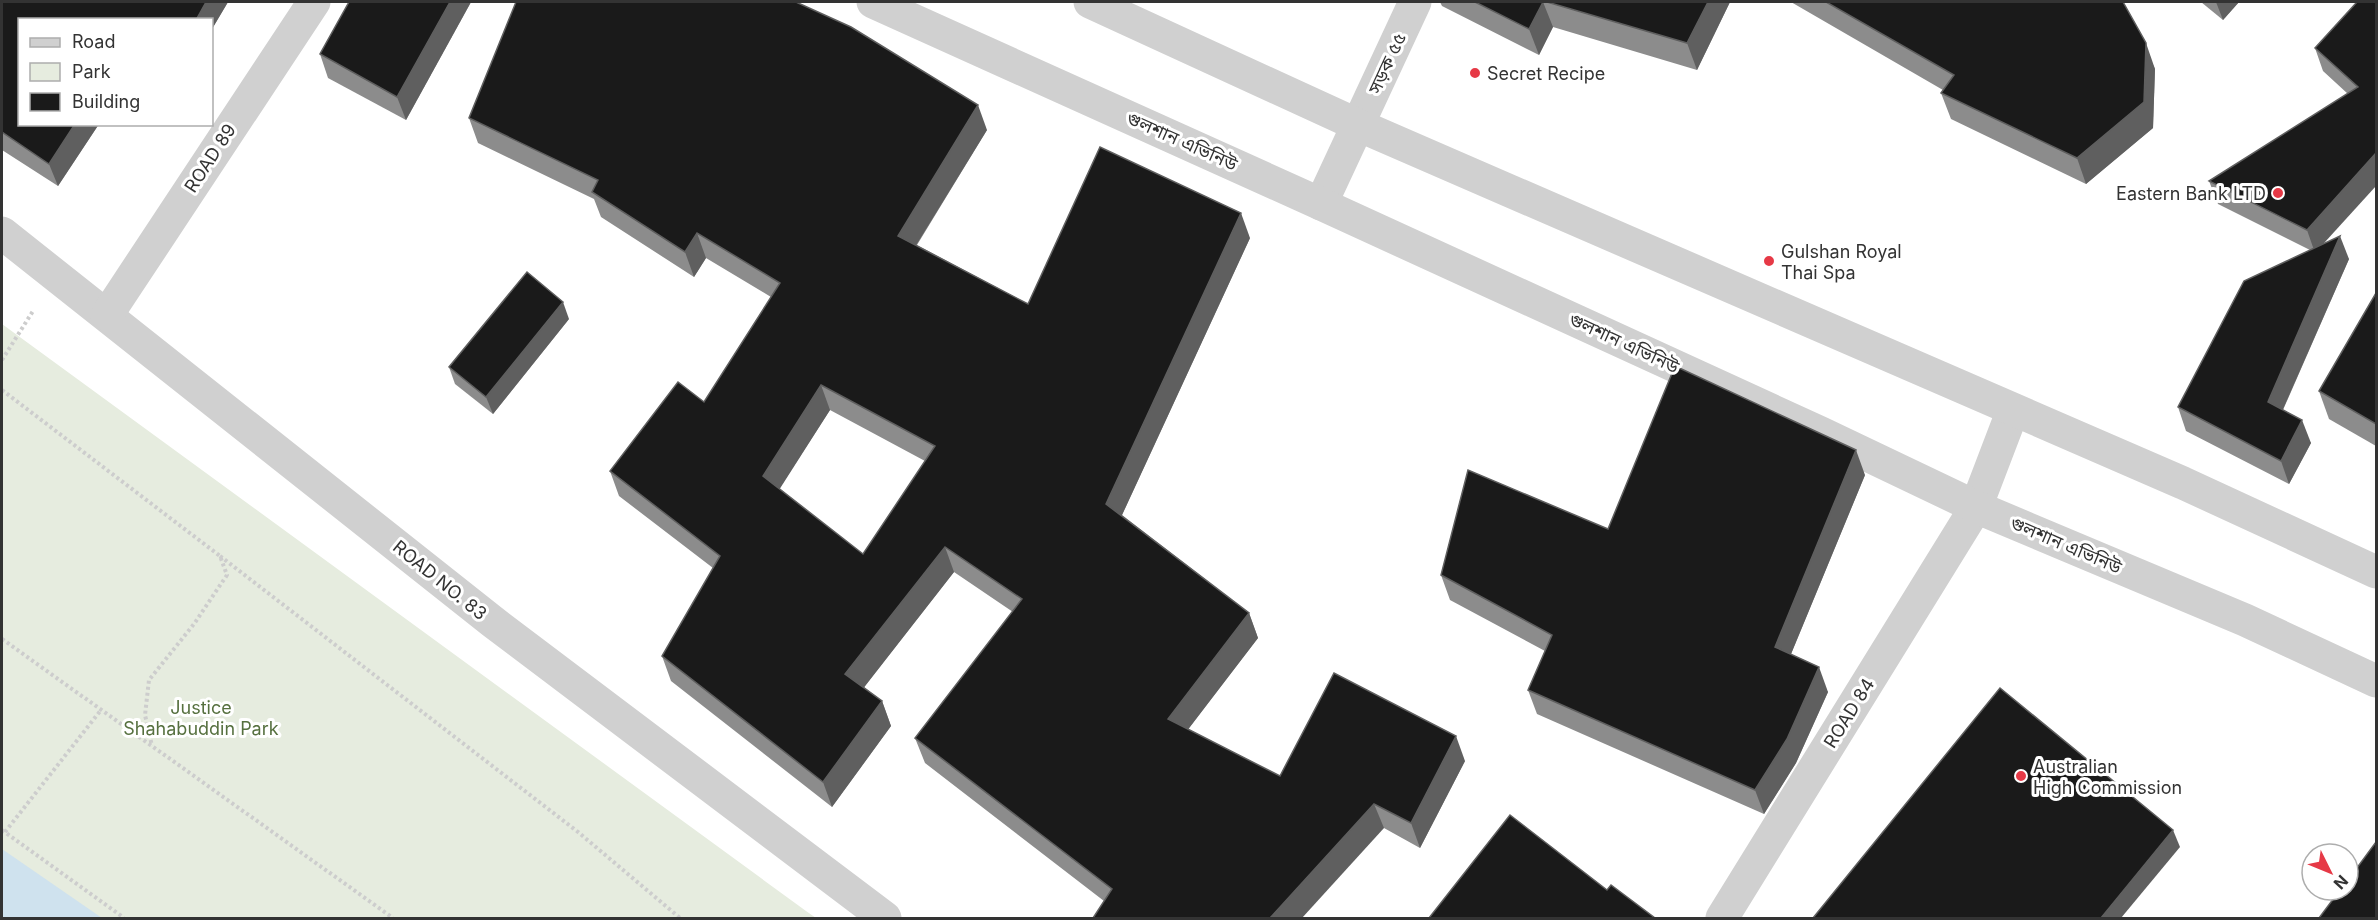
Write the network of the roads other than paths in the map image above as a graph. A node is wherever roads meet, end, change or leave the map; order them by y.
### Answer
1 (314, 2) edge
2 (873, 2) edge
3 (1090, 2) edge
4 (1415, 2) edge
5 (1359, 125) junction
6 (1321, 204) junction
7 (2, 233) edge
8 (107, 315) junction
9 (2013, 410) junction
10 (1976, 507) junction
11 (2376, 572) edge
12 (2376, 681) edge
13 (885, 918) edge
14 (1722, 918) edge

1 - 8 street, ROAD 89
2 - 6 street, গুলশান এভিনিউ
3 - 5 street
4 - 5 street, সড়ক ৫৫
5 - 6 street, সড়ক ৫৫
5 - 9 street
6 - 10 street, গুলশান এভিনিউ
7 - 8 street, ROAD NO. 83
8 - 13 street, ROAD NO. 83
9 - 10 street, ROAD 84
9 - 11 street
10 - 12 street, গুলশান এভিনিউ
10 - 14 street, ROAD 84

